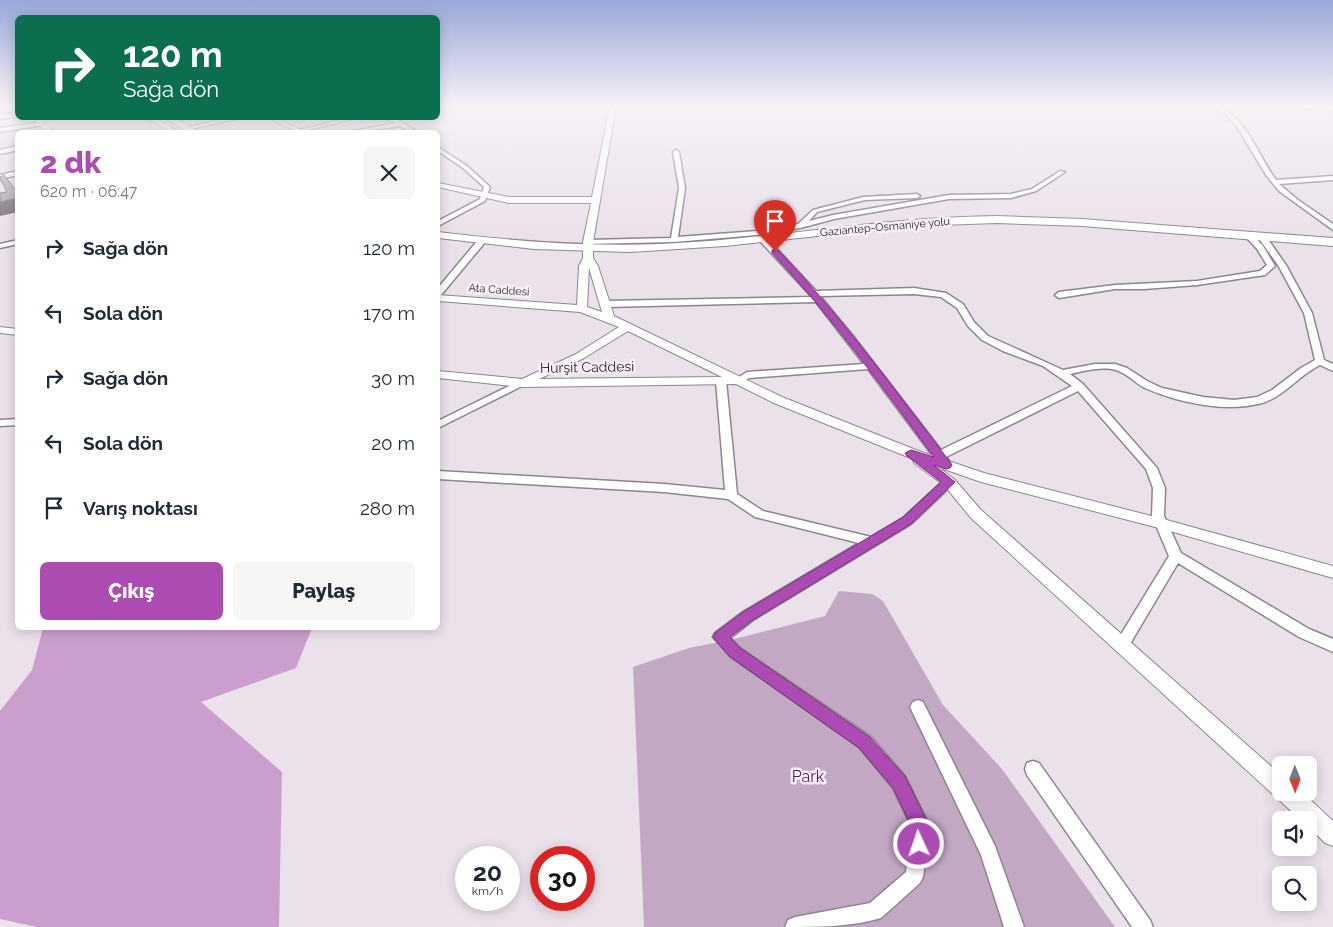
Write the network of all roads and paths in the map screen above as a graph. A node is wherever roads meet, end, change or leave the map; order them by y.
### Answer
1 (12, 149) edge
2 (605, 149) edge
3 (1254, 149) edge
4 (440, 150) edge
5 (0, 152) edge
6 (676, 152) dead end
7 (1062, 172) dead end
8 (15, 174) edge
9 (0, 177) edge
10 (1333, 178) edge
11 (1274, 182) junction
12 (440, 185) edge
13 (973, 188) dead end
14 (484, 196) junction
15 (594, 200) junction
16 (440, 223) edge
17 (800, 226) junction
18 (1333, 228) edge
19 (440, 235) edge
20 (1248, 235) junction
21 (1261, 236) junction
22 (763, 239) junction
23 (674, 240) junction
24 (482, 241) junction
25 (1333, 242) edge
26 (15, 243) edge
27 (0, 246) edge
28 (588, 249) junction
29 (440, 292) edge
30 (1059, 295) dead end
31 (816, 296) junction
32 (440, 298) edge
33 (605, 304) junction
34 (582, 306) junction
35 (609, 318) junction
36 (627, 327) junction
37 (0, 330) edge
38 (15, 332) edge
39 (1320, 361) junction
40 (871, 366) junction
41 (1333, 368) edge
42 (1062, 373) junction
43 (440, 374) edge
44 (738, 380) junction
45 (722, 381) junction
46 (520, 383) junction
47 (1079, 386) junction
48 (15, 422) edge
49 (0, 423) edge
50 (440, 424) edge
51 (945, 468) junction
52 (440, 475) edge
53 (731, 495) junction
54 (1163, 524) junction
55 (873, 542) junction
56 (1176, 556) junction
57 (1333, 572) edge
58 (1122, 645) junction
59 (1333, 646) edge
60 (918, 707) dead end
61 (1034, 769) dead end
62 (1272, 780) edge
63 (1296, 801) edge
64 (1333, 835) edge
65 (795, 927) edge
66 (1014, 927) edge
67 (1143, 927) edge

1 - 5 street
2 - 15 street
3 - 11 street
4 - 14 street
6 - 23 street
7 - 17 street
8 - 9 street
10 - 11 street
11 - 18 street
12 - 14 street
13 - 17 street
14 - 15 street
14 - 16 street
15 - 28 street
17 - 23 street
19 - 24 highway, Gaziantep-Osmaniye yolu
20 - 21 highway, Gaziantep-Osmaniye yolu
20 - 22 highway, Gaziantep-Osmaniye yolu
20 - 30 street
21 - 25 highway, Gaziantep-Osmaniye yolu
21 - 39 street
22 - 28 highway, Gaziantep-Osmaniye yolu
22 - 31 street
23 - 28 street
24 - 28 highway, Gaziantep-Osmaniye yolu
24 - 29 street
26 - 27 street
28 - 33 street
28 - 34 street
31 - 33 street
31 - 40 street
31 - 42 street
32 - 34 street, Ata Caddesi
33 - 34 street
33 - 35 street
34 - 35 street
35 - 36 street
36 - 44 street
36 - 46 street
37 - 38 street
39 - 41 street
39 - 42 street
40 - 44 street
40 - 51 street
42 - 47 street
43 - 46 street, Hurşit Caddesi
44 - 45 street, Hurşit Caddesi
44 - 51 street
45 - 46 street, Hurşit Caddesi
45 - 53 street
46 - 50 street
47 - 51 street
47 - 54 street
48 - 49 street
51 - 54 street
51 - 55 street
51 - 58 street
52 - 53 street
53 - 55 street
54 - 56 street
54 - 57 street
55 - 65 street
56 - 58 street
56 - 59 street
58 - 62 street
60 - 66 street
61 - 67 street
63 - 64 street

